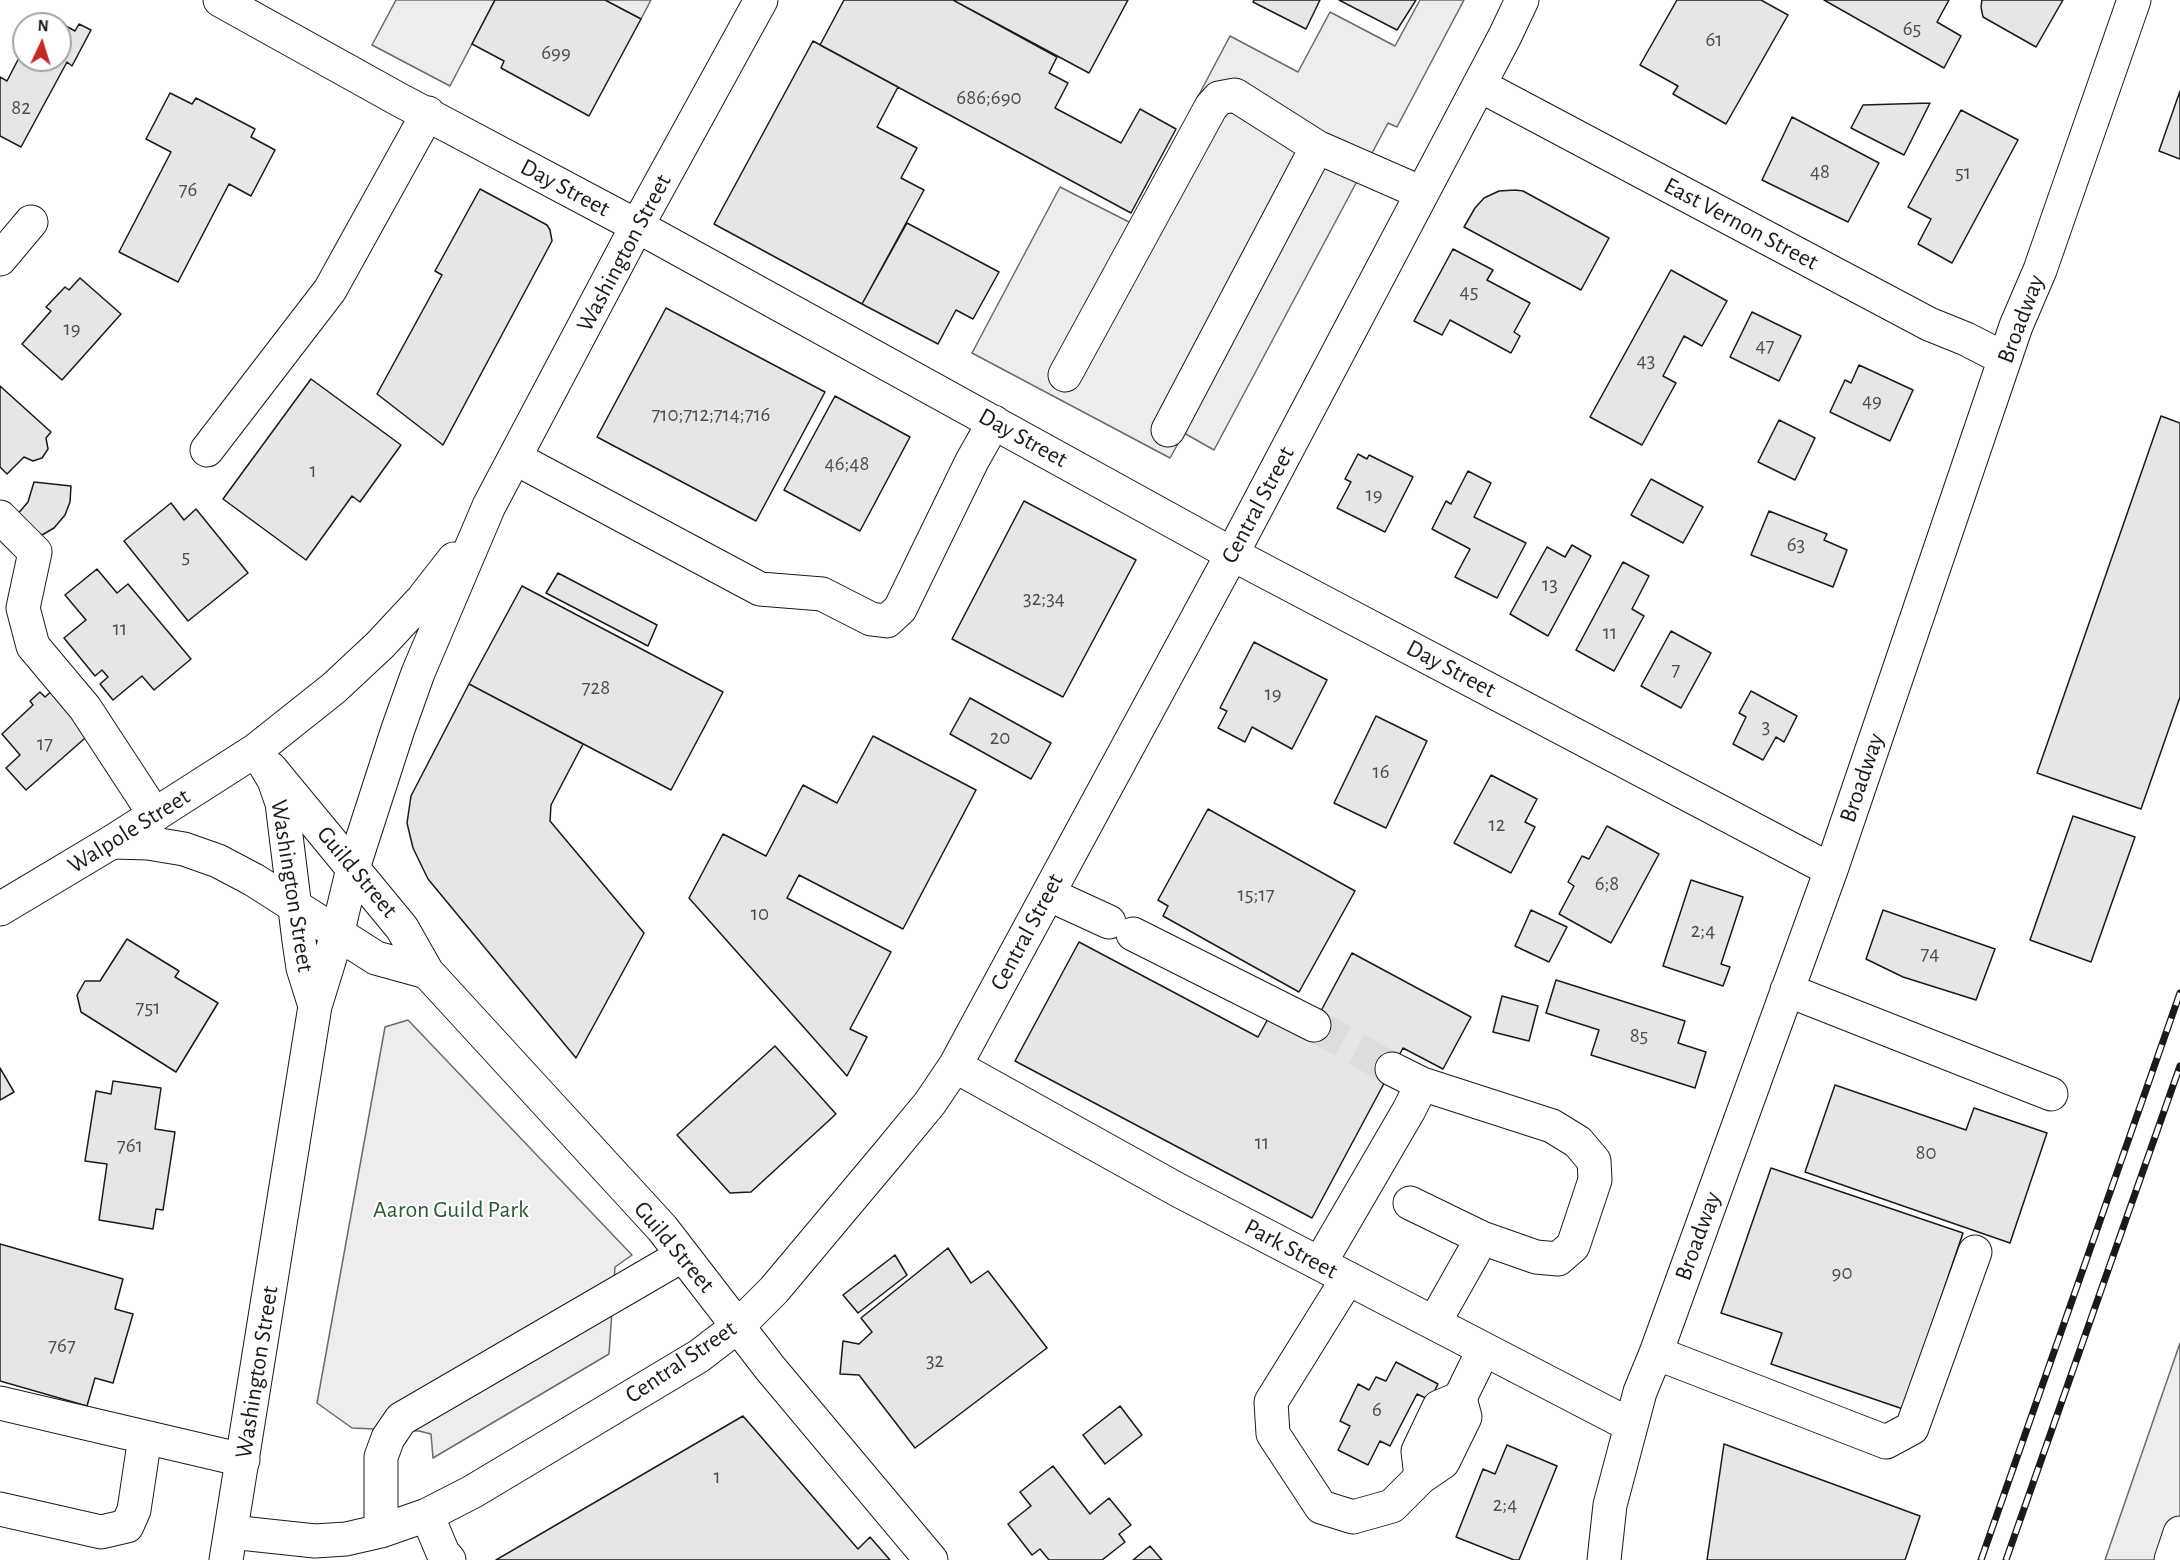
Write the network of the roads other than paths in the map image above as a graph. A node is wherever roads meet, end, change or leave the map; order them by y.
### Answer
1 (220, 0) edge
2 (760, 0) edge
3 (1522, 0) edge
4 (2134, 0) edge
5 (1479, 85) junction
6 (428, 113) junction
7 (1317, 147) junction
8 (1422, 193) junction
9 (32, 222) dead end
10 (637, 226) junction
11 (0, 259) edge
12 (2005, 359) junction
13 (1065, 375) dead end
14 (994, 422) junction
15 (1168, 430) dead end
16 (207, 450) dead end
17 (515, 458) junction
18 (489, 506) junction
19 (0, 517) edge
20 (1232, 554) junction
21 (256, 750) junction
22 (155, 815) junction
23 (112, 842) junction
24 (353, 868) junction
25 (1831, 870) junction
26 (1048, 894) junction
27 (293, 906) junction
28 (0, 909) edge
29 (337, 934) junction
30 (426, 972) junction
31 (1787, 990) junction
32 (315, 1006) junction
33 (1314, 1024) tunnel mouth
34 (955, 1066) junction
35 (1392, 1069) tunnel mouth
36 (1422, 1084) junction
37 (2051, 1094) dead end
38 (1410, 1203) dead end
39 (1482, 1238) junction
40 (1975, 1252) dead end
41 (683, 1255) junction
42 (1334, 1271) junction
43 (1434, 1323) junction
44 (738, 1326) junction
45 (1484, 1349) junction
46 (1656, 1353) junction
47 (0, 1403) edge
48 (1630, 1425) junction
49 (145, 1437) junction
50 (243, 1460) junction
51 (0, 1509) edge
52 (427, 1515) junction
53 (381, 1531) junction
54 (2180, 1533) edge
55 (229, 1546) edge
56 (449, 1560) edge
57 (931, 1560) edge
58 (1604, 1560) edge
59 (2171, 1560) edge

1 - 6 street, Day Street
2 - 10 street, Washington Street
3 - 5 street, Central Street
4 - 12 street, Broadway
5 - 8 street, Central Street
5 - 12 street, East Vernon Street
6 - 10 street, Day Street
6 - 16 street
7 - 8 street
7 - 13 street
7 - 15 street
8 - 20 street, Central Street
9 - 11 street
10 - 14 street, Day Street
10 - 17 street, Washington Street
12 - 25 street, Broadway
14 - 17 street
14 - 20 street, Day Street
17 - 18 street, Washington Street
18 - 21 street, Washington Street
18 - 24 street, Washington Street
19 - 22 street
20 - 25 street, Day Street
20 - 26 street, Central Street
21 - 22 street, Walpole Street
21 - 24 street, Guild Street
21 - 27 street, Washington Street
22 - 23 street, Walpole Street
23 - 27 street, Guild Street
23 - 28 street, Walpole Street
24 - 29 street, Washington Street
24 - 30 street, Guild Street
25 - 31 street, Broadway
26 - 33 street
26 - 34 street, Central Street
27 - 29 street, Guild Street
27 - 32 street, Washington Street
29 - 30 street, Guild Street
29 - 32 street, Washington Street
30 - 41 street, Guild Street
31 - 37 street
31 - 46 street, Broadway
32 - 50 street, Washington Street
34 - 42 street, Park Street
34 - 44 street, Central Street
35 - 36 street
36 - 39 street
36 - 42 street
38 - 39 street
39 - 43 street
40 - 46 street
41 - 44 street, Guild Street
41 - 53 street
42 - 43 street, Park Street
42 - 45 street
43 - 45 street, Park Street
44 - 52 street, Central Street
44 - 57 street, Guild Street
45 - 48 street, Park Street
46 - 48 street, Broadway
47 - 49 street
48 - 58 street, Broadway
49 - 50 street
49 - 51 street
50 - 55 street, Washington Street
52 - 53 street, Central Street
52 - 56 street
53 - 55 street, Central Street
54 - 59 street

